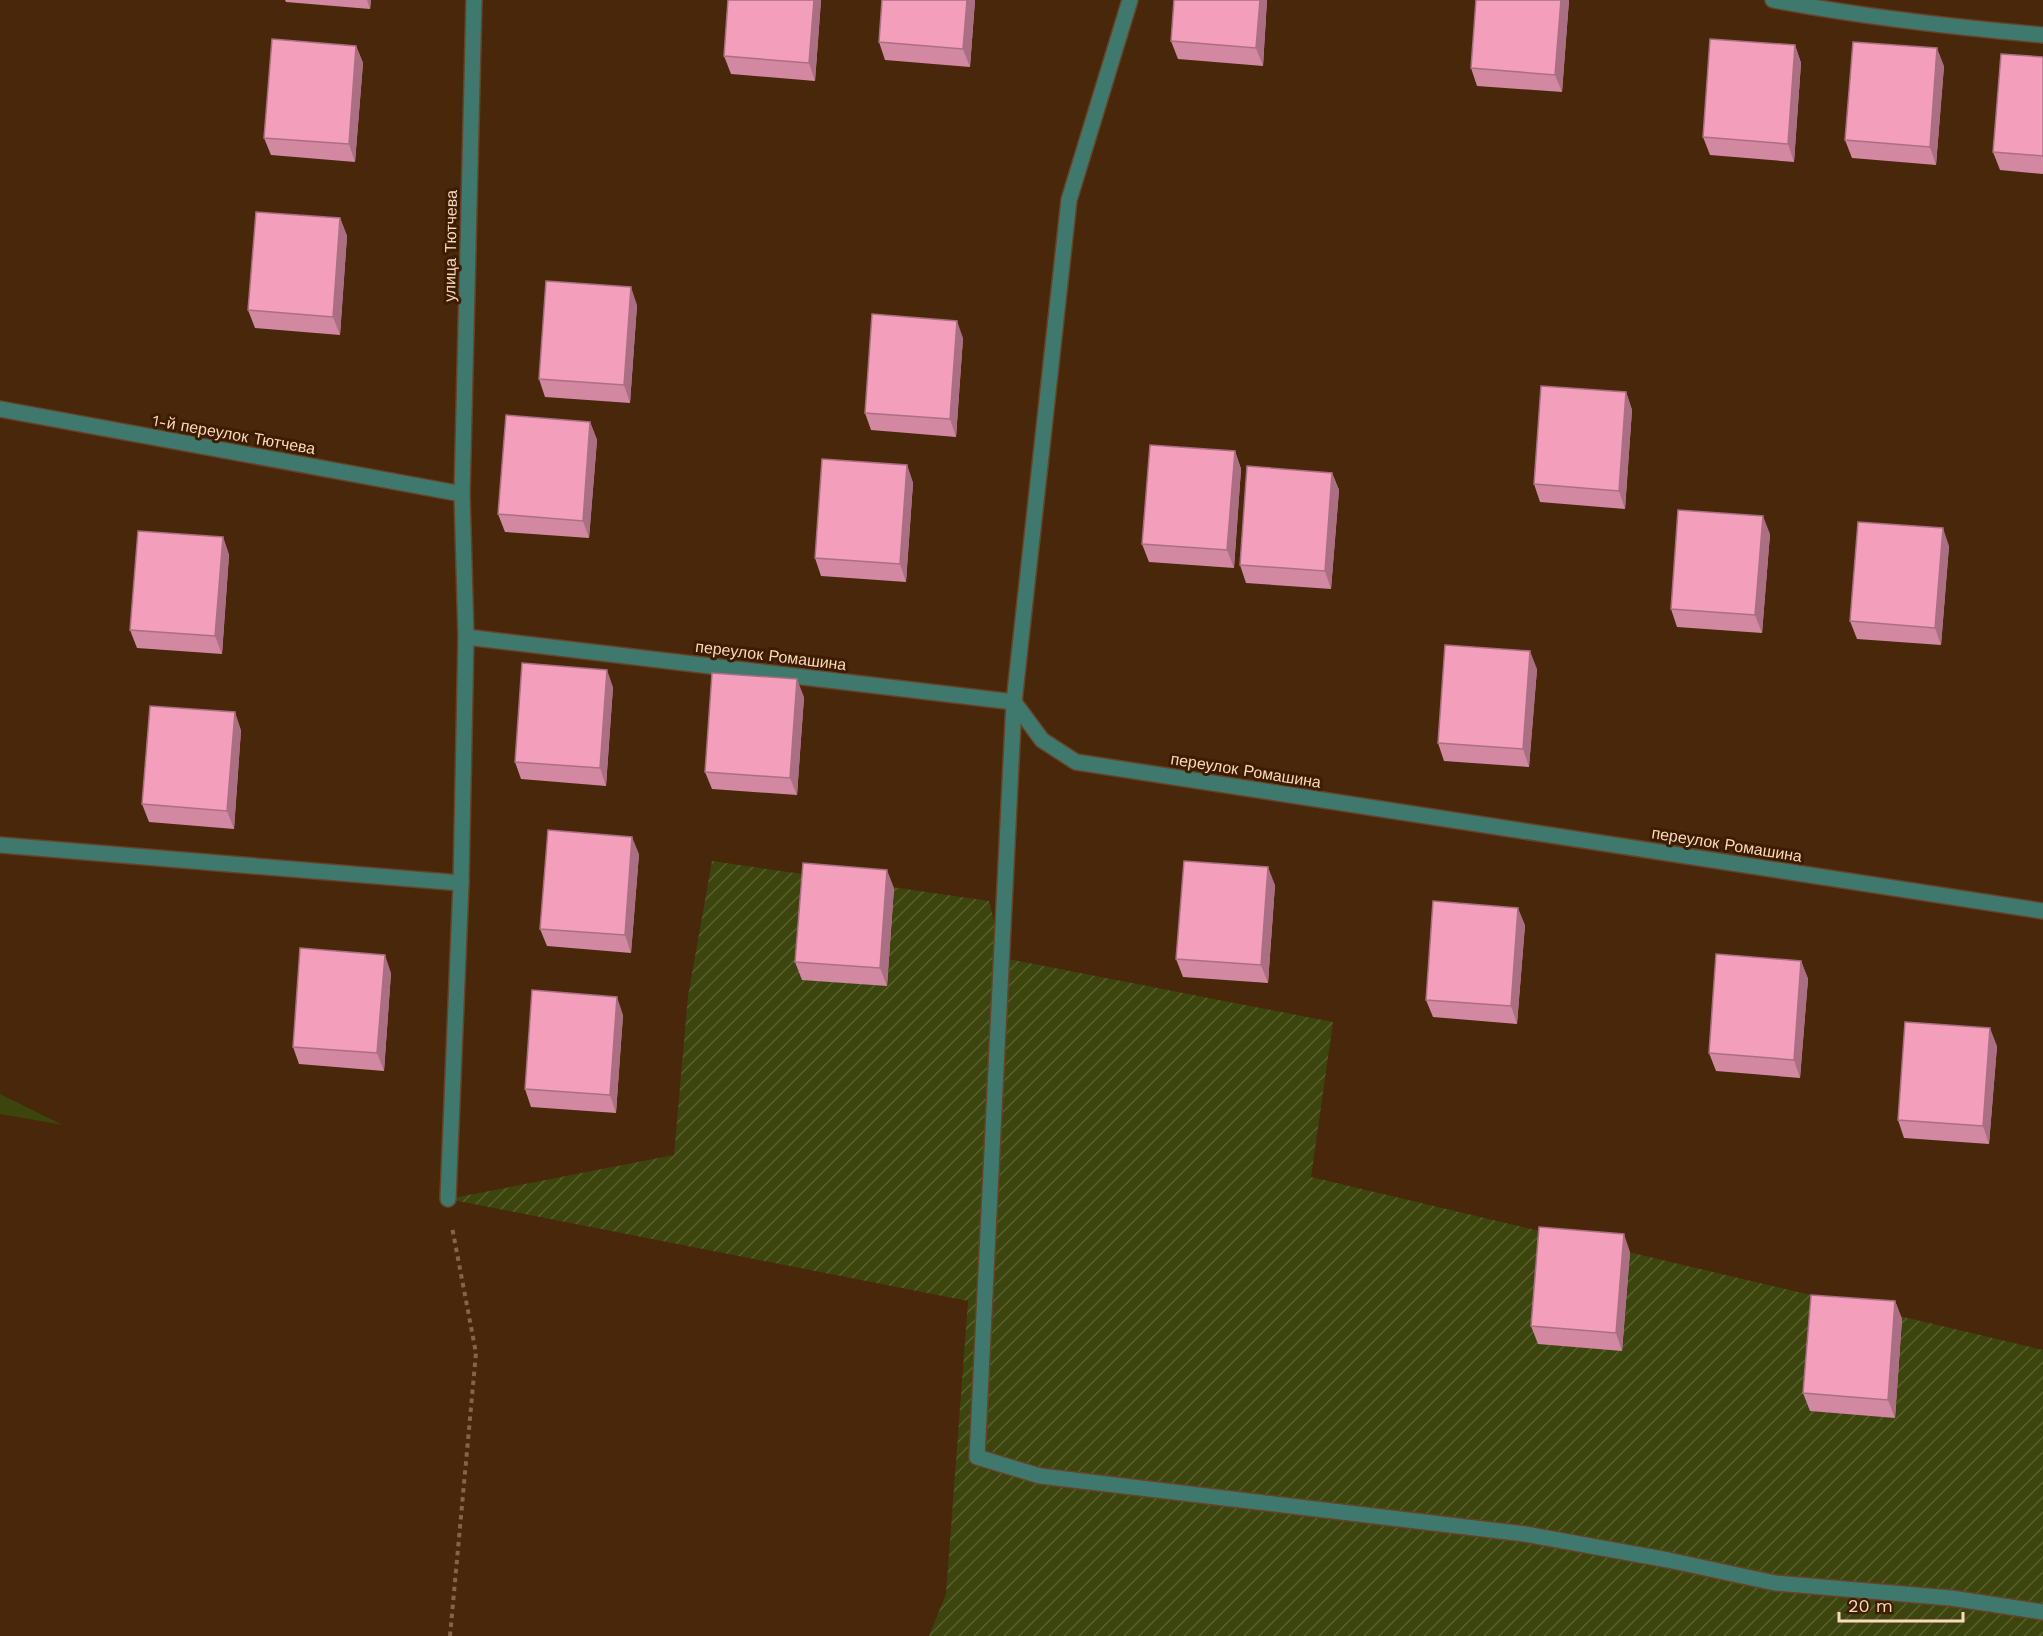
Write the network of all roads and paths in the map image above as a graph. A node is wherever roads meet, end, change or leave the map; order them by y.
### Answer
1 (474, 0) edge
2 (1130, 0) edge
3 (1773, 0) edge
4 (2043, 35) edge
5 (0, 409) edge
6 (462, 494) junction
7 (466, 637) junction
8 (1014, 702) junction
9 (0, 845) edge
10 (461, 883) junction
11 (2043, 911) edge
12 (447, 1199) joint
13 (2043, 1612) edge
14 (450, 1636) edge

1 - 6 street, улица Тютчева
2 - 8 street
3 - 4 street
5 - 6 street, 1-й переулок Тютчева
6 - 7 street, улица Тютчева
7 - 8 street, переулок Ромашина
7 - 10 street, улица Тютчева
8 - 11 street, переулок Ромашина
8 - 13 street
9 - 10 street
10 - 12 street, улица Тютчева
12 - 14 path

